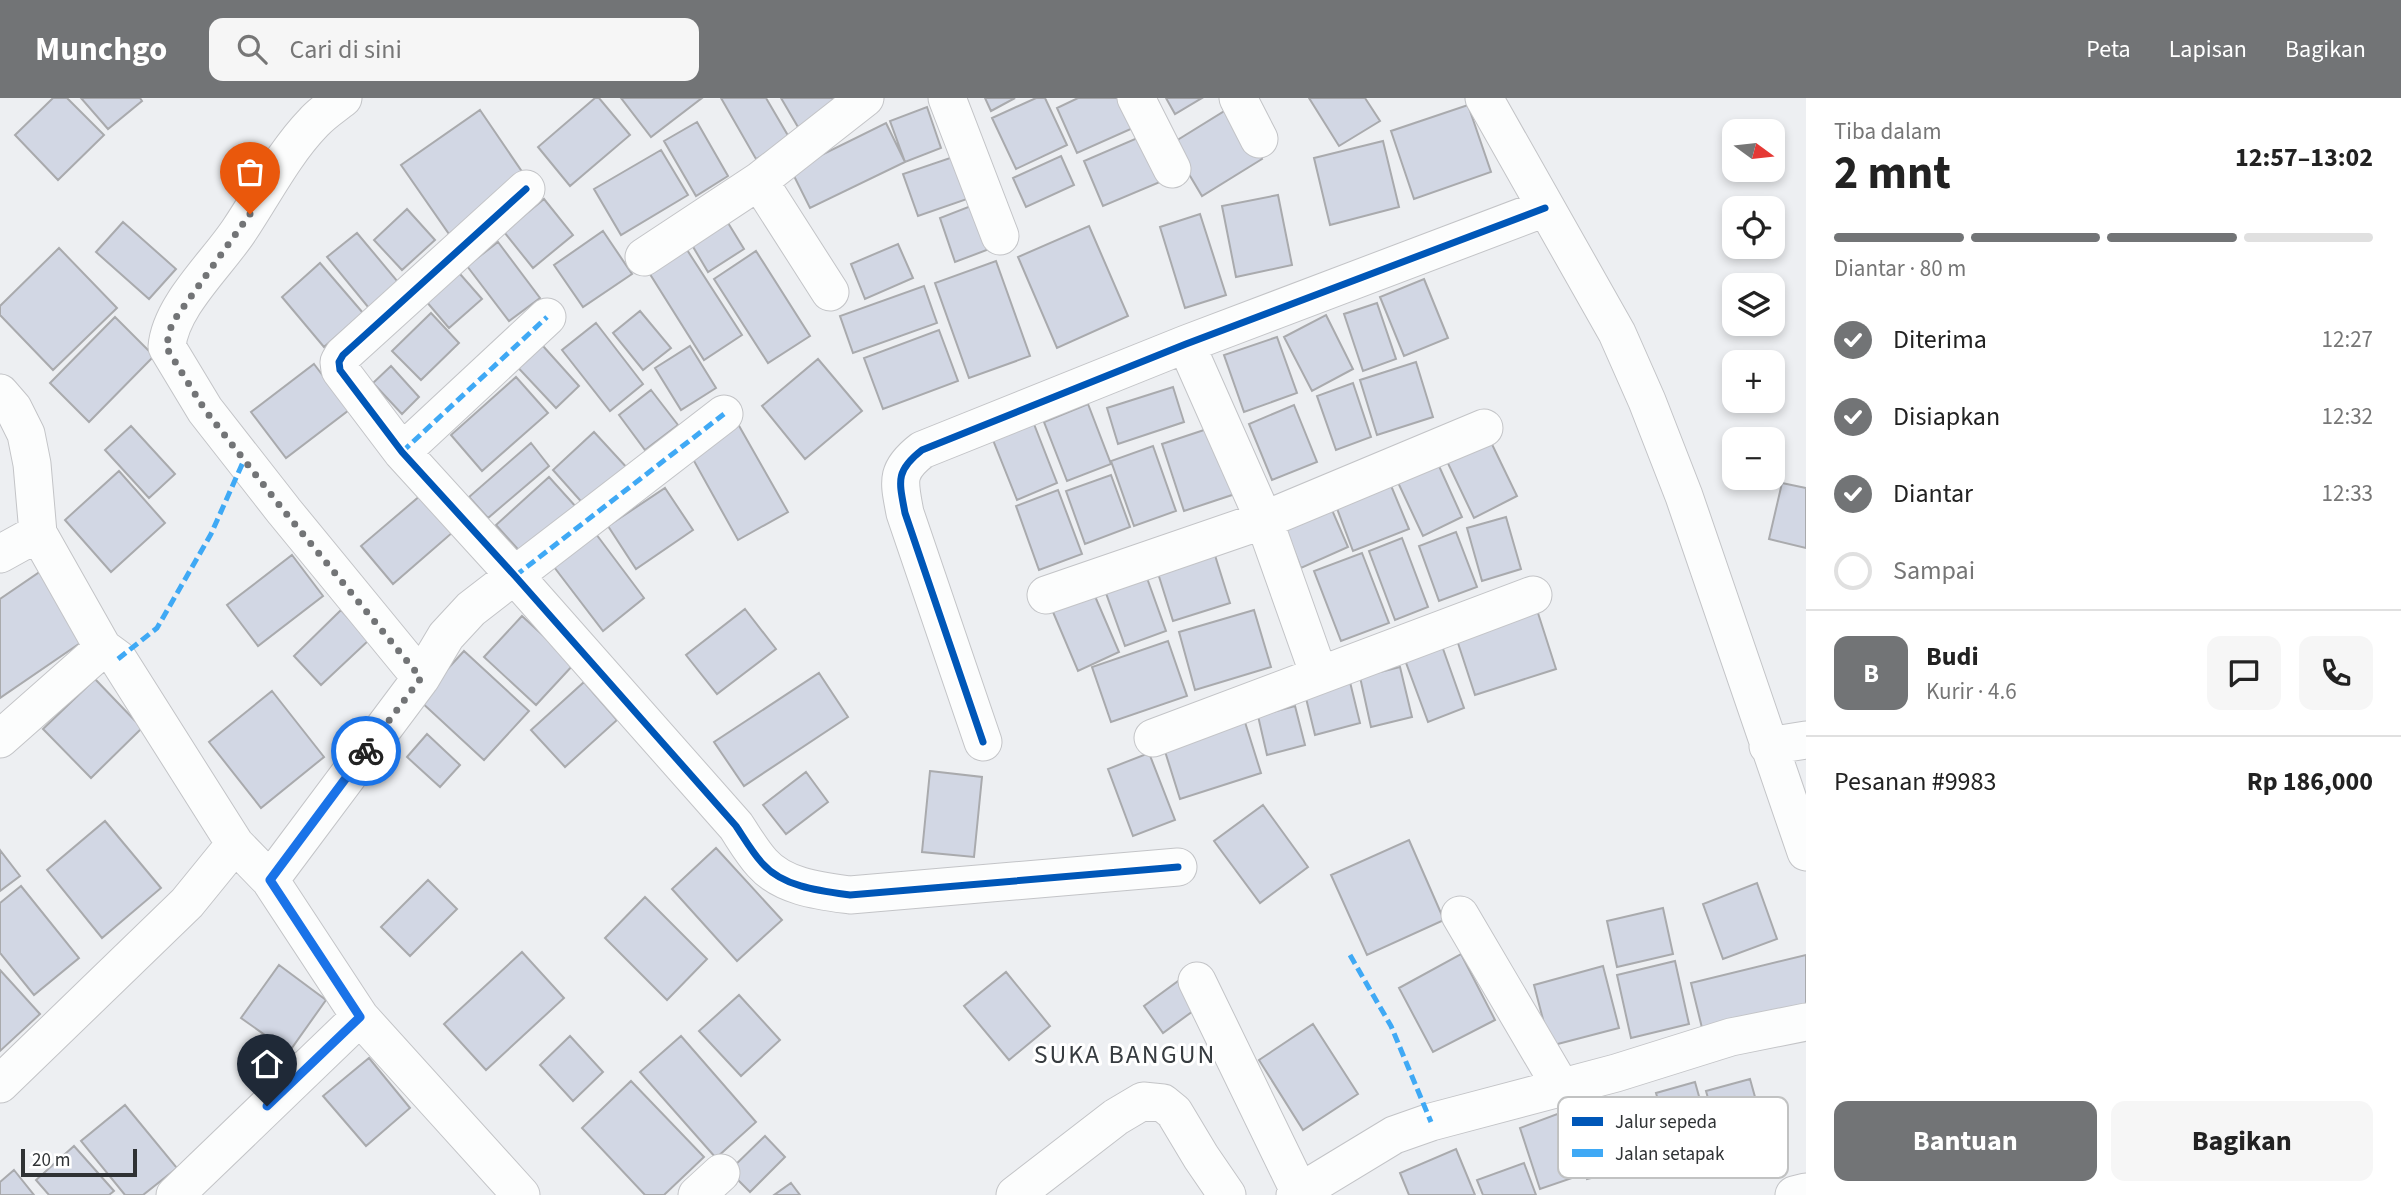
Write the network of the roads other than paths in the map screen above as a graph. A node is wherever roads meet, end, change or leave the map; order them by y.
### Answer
1 (343, 98) edge
2 (865, 98) edge
3 (947, 98) edge
4 (1136, 98) edge
5 (1238, 98) edge
6 (1484, 98) edge
7 (1259, 139) dead end
8 (1172, 169) dead end
9 (759, 181) junction
10 (526, 189) dead end
11 (1545, 208) junction
12 (1000, 236) dead end
13 (644, 257) dead end
14 (830, 292) dead end
15 (547, 317) dead end
16 (1186, 344) junction
17 (0, 393) edge
18 (724, 414) dead end
19 (1484, 428) dead end
20 (401, 452) junction
21 (1264, 520) junction
22 (38, 533) junction
23 (0, 554) edge
24 (515, 576) junction
25 (1046, 595) dead end
26 (1533, 595) dead end
27 (103, 648) junction
28 (1319, 675) junction
29 (421, 678) junction
30 (1153, 738) dead end
31 (0, 739) edge
32 (1806, 740) edge
33 (983, 742) dead end
34 (1768, 746) junction
35 (235, 844) junction
36 (1806, 852) edge
37 (1178, 867) dead end
38 (270, 880) junction
39 (1460, 915) dead end
40 (1197, 981) dead end
41 (360, 1017) junction
42 (1806, 1022) edge
43 (0, 1084) edge
44 (1561, 1087) junction
45 (1806, 1192) edge
46 (1298, 1194) edge
47 (174, 1195) edge
48 (521, 1195) edge
49 (1015, 1195) edge
50 (1227, 1195) edge
51 (1794, 1195) edge

1 - 29 street
2 - 9 street
3 - 12 street
4 - 8 street
5 - 7 street
6 - 11 street
9 - 13 street
9 - 14 street
10 - 20 street
11 - 16 street
11 - 34 street
15 - 20 street
16 - 21 street
16 - 33 street
17 - 22 street
18 - 24 street
19 - 21 street
20 - 24 street
21 - 25 street
21 - 28 street
22 - 23 street
22 - 27 street
24 - 29 street
24 - 37 street
26 - 28 street
27 - 31 street
27 - 35 street
28 - 30 street
29 - 38 street
32 - 34 street
34 - 36 street
35 - 38 street
35 - 43 street
38 - 41 street
39 - 44 street
40 - 46 street
41 - 47 street
41 - 48 street
42 - 44 street
44 - 46 street
45 - 51 street
49 - 50 street

